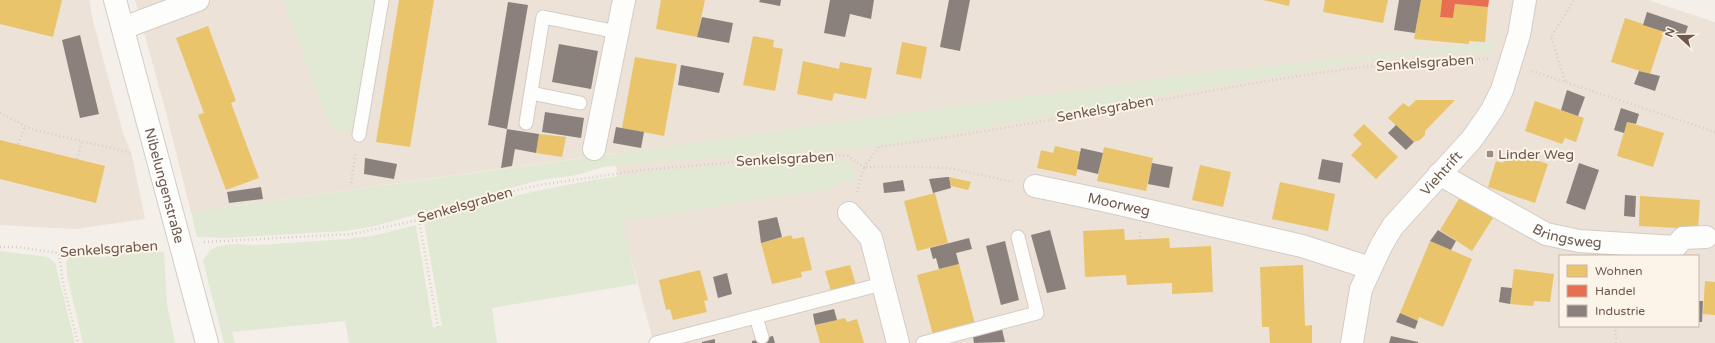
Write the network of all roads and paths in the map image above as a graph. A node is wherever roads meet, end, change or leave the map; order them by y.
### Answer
1 (115, 0) edge
2 (198, 0) edge
3 (382, 0) edge
4 (624, 0) edge
5 (1525, 0) edge
6 (1574, 0) edge
7 (123, 28) junction
8 (617, 32) junction
9 (1510, 64) junction
10 (1565, 82) junction
11 (531, 93) junction
12 (580, 103) dead end
13 (0, 113) edge
14 (526, 123) dead end
15 (25, 126) junction
16 (1715, 132) edge
17 (359, 135) joint
18 (82, 141) junction
19 (18, 144) dead end
20 (594, 148) dead end
21 (77, 159) dead end
22 (158, 159) junction
23 (864, 167) junction
24 (1439, 174) junction
25 (351, 183) dead end
26 (1035, 186) joint
27 (849, 213) dead end
28 (419, 220) junction
29 (1018, 237) dead end
30 (1706, 237) dead end
31 (181, 244) junction
32 (0, 247) edge
33 (59, 253) junction
34 (1370, 268) junction
35 (882, 284) junction
36 (756, 317) junction
37 (438, 327) dead end
38 (1615, 327) edge
39 (762, 337) dead end
40 (78, 343) edge
41 (207, 343) edge
42 (656, 343) edge
43 (898, 343) edge
44 (924, 343) edge
45 (1352, 343) edge
46 (1616, 343) edge

1 - 7 street, Nibelungenstraße
2 - 7 street
3 - 17 lane
4 - 8 street
5 - 9 street, Viehtrift
6 - 10 path
7 - 22 street, Nibelungenstraße
8 - 11 lane
8 - 20 street
9 - 10 path, Senkelsgraben
9 - 23 path, Senkelsgraben
9 - 24 street, Viehtrift
10 - 16 path, Senkelsgraben
11 - 12 lane
11 - 14 lane
13 - 15 path
15 - 18 path
15 - 19 path
17 - 25 path
18 - 21 path
18 - 22 path
22 - 31 street, Nibelungenstraße
23 - 26 path
23 - 28 path, Senkelsgraben
24 - 30 street, Bringsweg
24 - 34 street, Viehtrift
26 - 34 street, Moorweg
27 - 35 street
28 - 31 path, Senkelsgraben
28 - 37 path
29 - 44 lane
31 - 33 path, Senkelsgraben
31 - 41 street, Nibelungenstraße
32 - 33 path, Senkelsgraben
33 - 40 path
34 - 45 street, Viehtrift
35 - 36 lane
35 - 43 street
36 - 39 lane
36 - 42 lane
38 - 46 path

